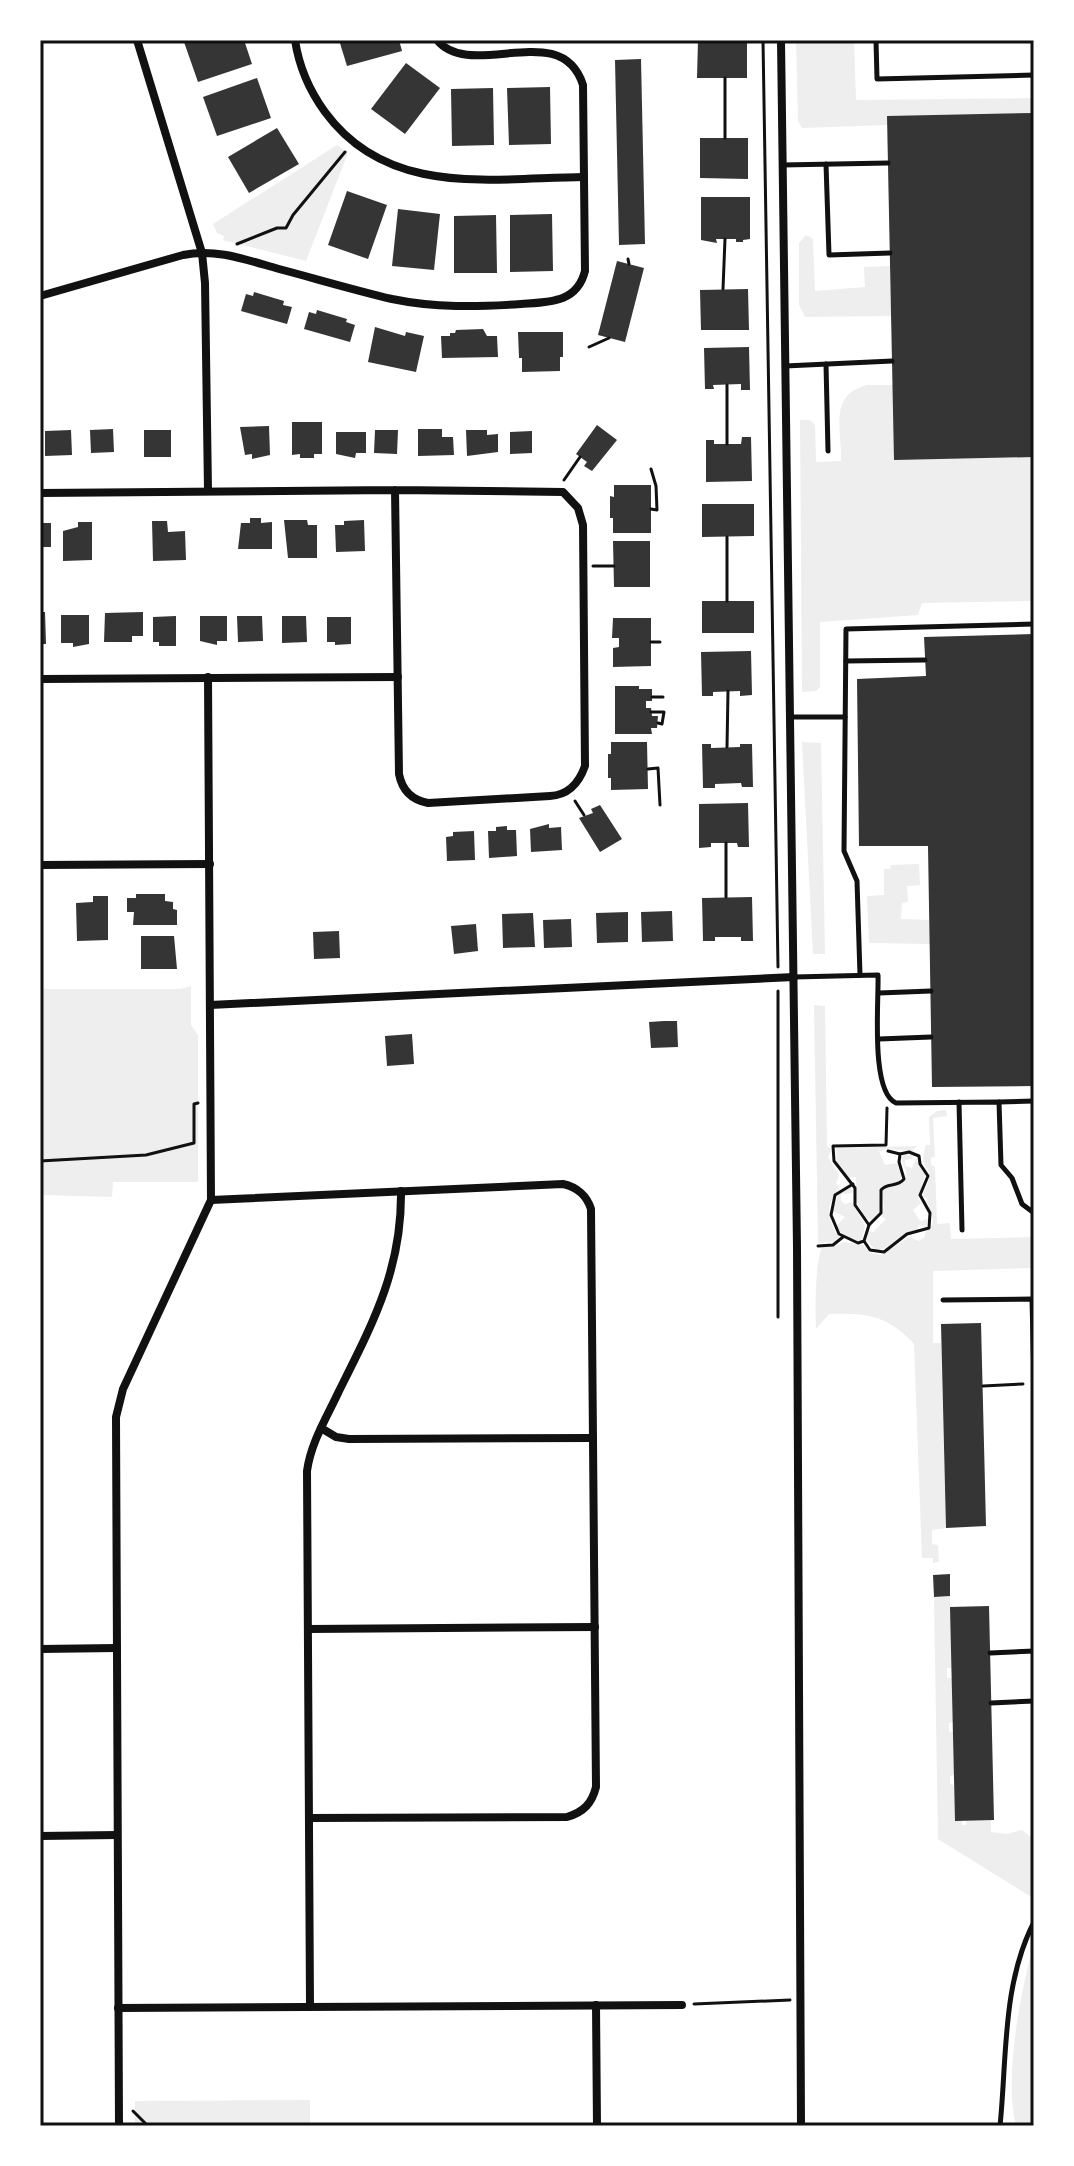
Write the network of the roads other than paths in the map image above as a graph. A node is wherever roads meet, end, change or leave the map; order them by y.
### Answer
1 (137, 40) edge
2 (295, 40) edge
3 (437, 40) edge
4 (781, 40) edge
5 (876, 40) edge
6 (1034, 75) edge
7 (888, 163) dead end
8 (826, 164) junction
9 (782, 165) junction
10 (584, 177) junction
11 (202, 253) junction
12 (890, 253) dead end
13 (40, 296) edge
14 (892, 361) dead end
15 (826, 364) junction
16 (785, 366) junction
17 (828, 451) dead end
18 (395, 490) junction
19 (208, 491) junction
20 (40, 493) edge
21 (1034, 624) edge
22 (925, 660) dead end
23 (845, 661) junction
24 (208, 677) junction
25 (398, 677) junction
26 (40, 679) edge
27 (790, 717) junction
28 (845, 717) junction
29 (210, 864) junction
30 (40, 865) edge
31 (860, 975) junction
32 (794, 977) junction
33 (931, 991) dead end
34 (879, 993) junction
35 (210, 1005) junction
36 (931, 1037) dead end
37 (879, 1039) junction
38 (1034, 1101) edge
39 (959, 1102) junction
40 (999, 1102) junction
41 (401, 1191) junction
42 (211, 1200) junction
43 (1034, 1213) edge
44 (962, 1230) dead end
45 (943, 1300) dead end
46 (1034, 1372) edge
47 (1034, 1382) edge
48 (321, 1428) junction
49 (593, 1438) junction
50 (595, 1627) junction
51 (308, 1629) junction
52 (117, 1648) junction
53 (40, 1649) edge
54 (1034, 1651) edge
55 (990, 1653) dead end
56 (1034, 1701) edge
57 (991, 1703) dead end
58 (309, 1818) junction
59 (117, 1835) junction
60 (40, 1836) edge
61 (1034, 1922) edge
62 (596, 2005) junction
63 (682, 2005) road end
64 (310, 2006) junction
65 (118, 2008) junction
66 (119, 2126) edge
67 (597, 2126) edge
68 (801, 2126) edge
69 (1000, 2126) edge

1 - 11 street
2 - 10 street
3 - 10 street
4 - 9 street
5 - 6 lane
7 - 8 lane
8 - 9 lane
8 - 12 lane
9 - 16 street
10 - 11 street
11 - 13 street
11 - 19 street
14 - 15 lane
15 - 16 lane
15 - 17 lane
16 - 27 street
18 - 19 street
18 - 25 street
18 - 25 street
19 - 20 street
21 - 23 lane
22 - 23 lane
23 - 28 lane
24 - 25 street
24 - 26 street
24 - 29 street
27 - 28 lane
27 - 32 street
28 - 31 lane
29 - 30 street
29 - 35 street
31 - 32 lane
31 - 34 lane
32 - 35 street
32 - 68 street
33 - 34 lane
34 - 37 lane
35 - 42 street
36 - 37 lane
37 - 39 lane
38 - 40 lane
39 - 40 lane
39 - 44 lane
40 - 43 lane
41 - 42 street
41 - 48 street
41 - 49 street
42 - 52 street
45 - 46 lane
46 - 47 lane
48 - 49 street
48 - 51 street
49 - 50 street
50 - 51 street
50 - 58 street
51 - 58 street
52 - 53 street
52 - 59 street
54 - 55 lane
56 - 57 lane
58 - 64 street
59 - 60 street
59 - 65 street
61 - 69 lane
62 - 63 street
62 - 64 street
62 - 67 street
64 - 65 street
65 - 66 street

